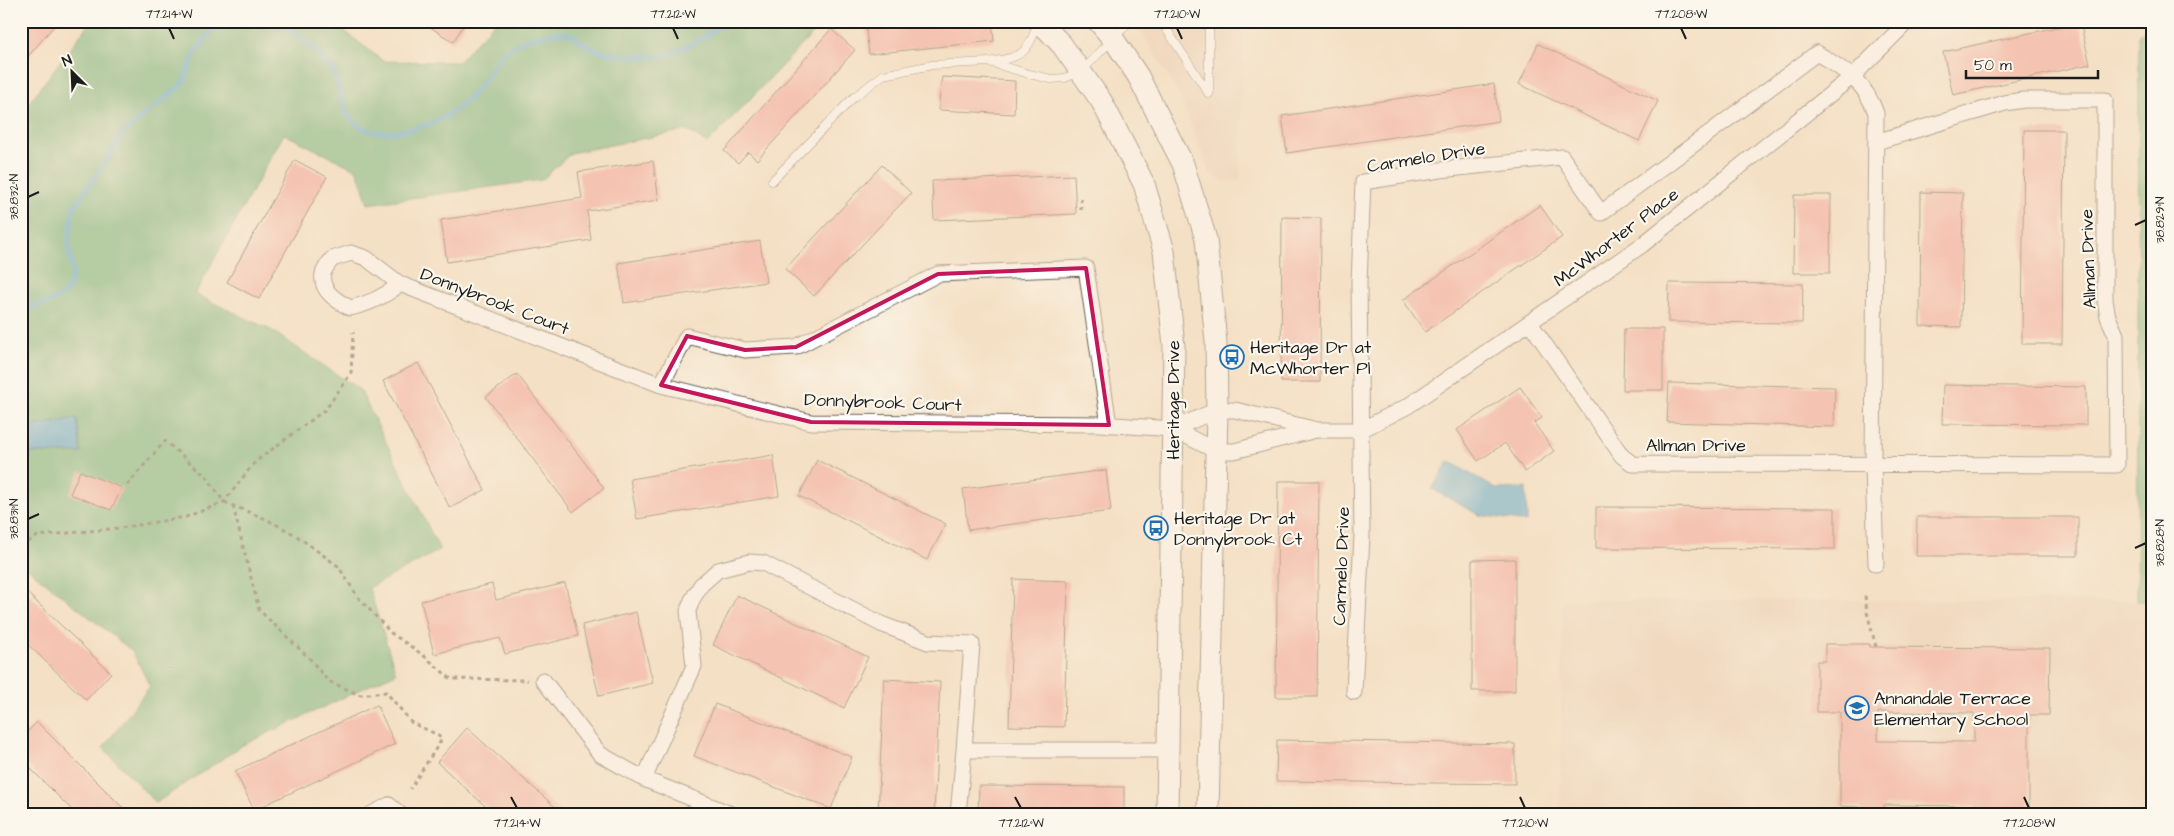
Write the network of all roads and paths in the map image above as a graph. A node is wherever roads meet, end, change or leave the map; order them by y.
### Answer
1 (1038, 21) edge
2 (1098, 21) edge
3 (1130, 21) edge
4 (1161, 21) edge
5 (1209, 21) edge
6 (1908, 21) edge
7 (1114, 40) junction
8 (989, 62) junction
9 (1082, 71) junction
10 (1853, 76) junction
11 (1876, 142) junction
12 (772, 181) dead end
13 (1081, 198) dead end
14 (1081, 213) dead end
15 (400, 284) junction
16 (1530, 323) junction
17 (353, 332) dead end
18 (661, 385) junction
19 (1217, 410) junction
20 (1109, 425) junction
21 (1173, 429) junction
22 (1317, 430) junction
23 (1361, 430) junction
24 (1216, 451) junction
25 (1873, 464) junction
26 (127, 485) dead end
27 (224, 502) junction
28 (233, 506) junction
29 (21, 546) edge
30 (1876, 564) dead end
31 (1865, 596) dead end
32 (1876, 647) dead end
33 (536, 680) joint
34 (1354, 692) dead end
35 (964, 750) junction
36 (1167, 750) junction
37 (644, 779) junction
38 (410, 789) dead end
39 (370, 815) edge
40 (401, 815) edge
41 (733, 815) edge
42 (958, 815) edge
43 (1167, 815) edge
44 (1208, 815) edge

1 - 8 lane
1 - 9 street, Heritage Drive
2 - 7 street
3 - 7 lane
4 - 5 lane
6 - 10 street, McWhorter Place
7 - 9 lane
7 - 19 street
8 - 9 lane
8 - 12 lane
9 - 21 street, Heritage Drive
10 - 11 street
10 - 16 street, McWhorter Place
10 - 23 street, Carmelo Drive
11 - 25 street
11 - 25 street, Allman Drive
13 - 14 path
15 - 15 street, Donnybrook Court
15 - 18 street, Donnybrook Court
16 - 23 street, McWhorter Place
16 - 25 street, Allman Drive
17 - 27 path
18 - 20 street, Donnybrook Court
18 - 20 street
19 - 21 street, McWhorter Place
19 - 22 street, McWhorter Place
19 - 24 street
20 - 21 street, Donnybrook Court
21 - 24 street
21 - 36 street, Heritage Drive
22 - 23 street, McWhorter Place
22 - 24 street, McWhorter Place
23 - 34 street, Carmelo Drive
24 - 44 street
25 - 30 street
26 - 27 path
27 - 28 path
27 - 29 path
28 - 33 path
28 - 38 path
31 - 32 path
33 - 37 street
35 - 36 street
35 - 37 street
35 - 42 street
36 - 43 street, Heritage Drive
37 - 41 street
39 - 40 street

